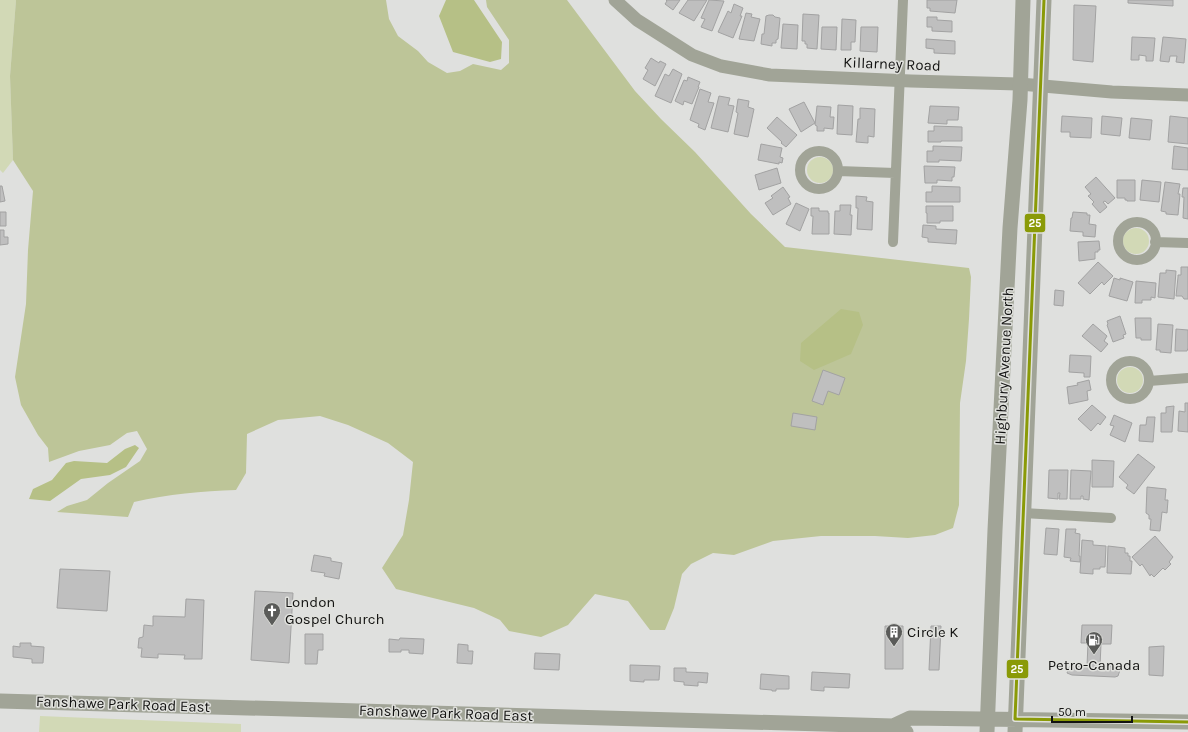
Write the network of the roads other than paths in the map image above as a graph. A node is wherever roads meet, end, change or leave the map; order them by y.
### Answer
1 (615, 0) edge
2 (903, 0) edge
3 (1023, 0) edge
4 (1044, 0) edge
5 (900, 80) junction
6 (1020, 84) junction
7 (1040, 86) junction
8 (1188, 95) edge
9 (838, 171) dead end
10 (895, 173) junction
11 (893, 242) dead end
12 (1155, 242) dead end
13 (1188, 244) edge
14 (1188, 378) edge
15 (1149, 381) dead end
16 (1023, 513) junction
17 (1111, 518) dead end
18 (0, 701) edge
19 (1188, 722) edge
20 (987, 725) edge
21 (1015, 726) edge
22 (899, 729) edge

1 - 5 street, Killarney Road
2 - 5 street
3 - 6 main road, Highbury Avenue North
4 - 7 main road, Highbury Avenue North
5 - 6 street, Killarney Road
5 - 10 street
6 - 7 street, Killarney Road
6 - 20 main road, Highbury Avenue North
7 - 8 street, Killarney Road
7 - 16 main road, Highbury Avenue North
9 - 10 street
10 - 11 street
12 - 13 street
14 - 15 street
16 - 17 street
16 - 21 main road, Highbury Avenue North
18 - 22 main road, Fanshawe Park Road East
19 - 21 main road, Fanshawe Park Road East
20 - 21 main road, Fanshawe Park Road East
20 - 22 main road, Fanshawe Park Road East

